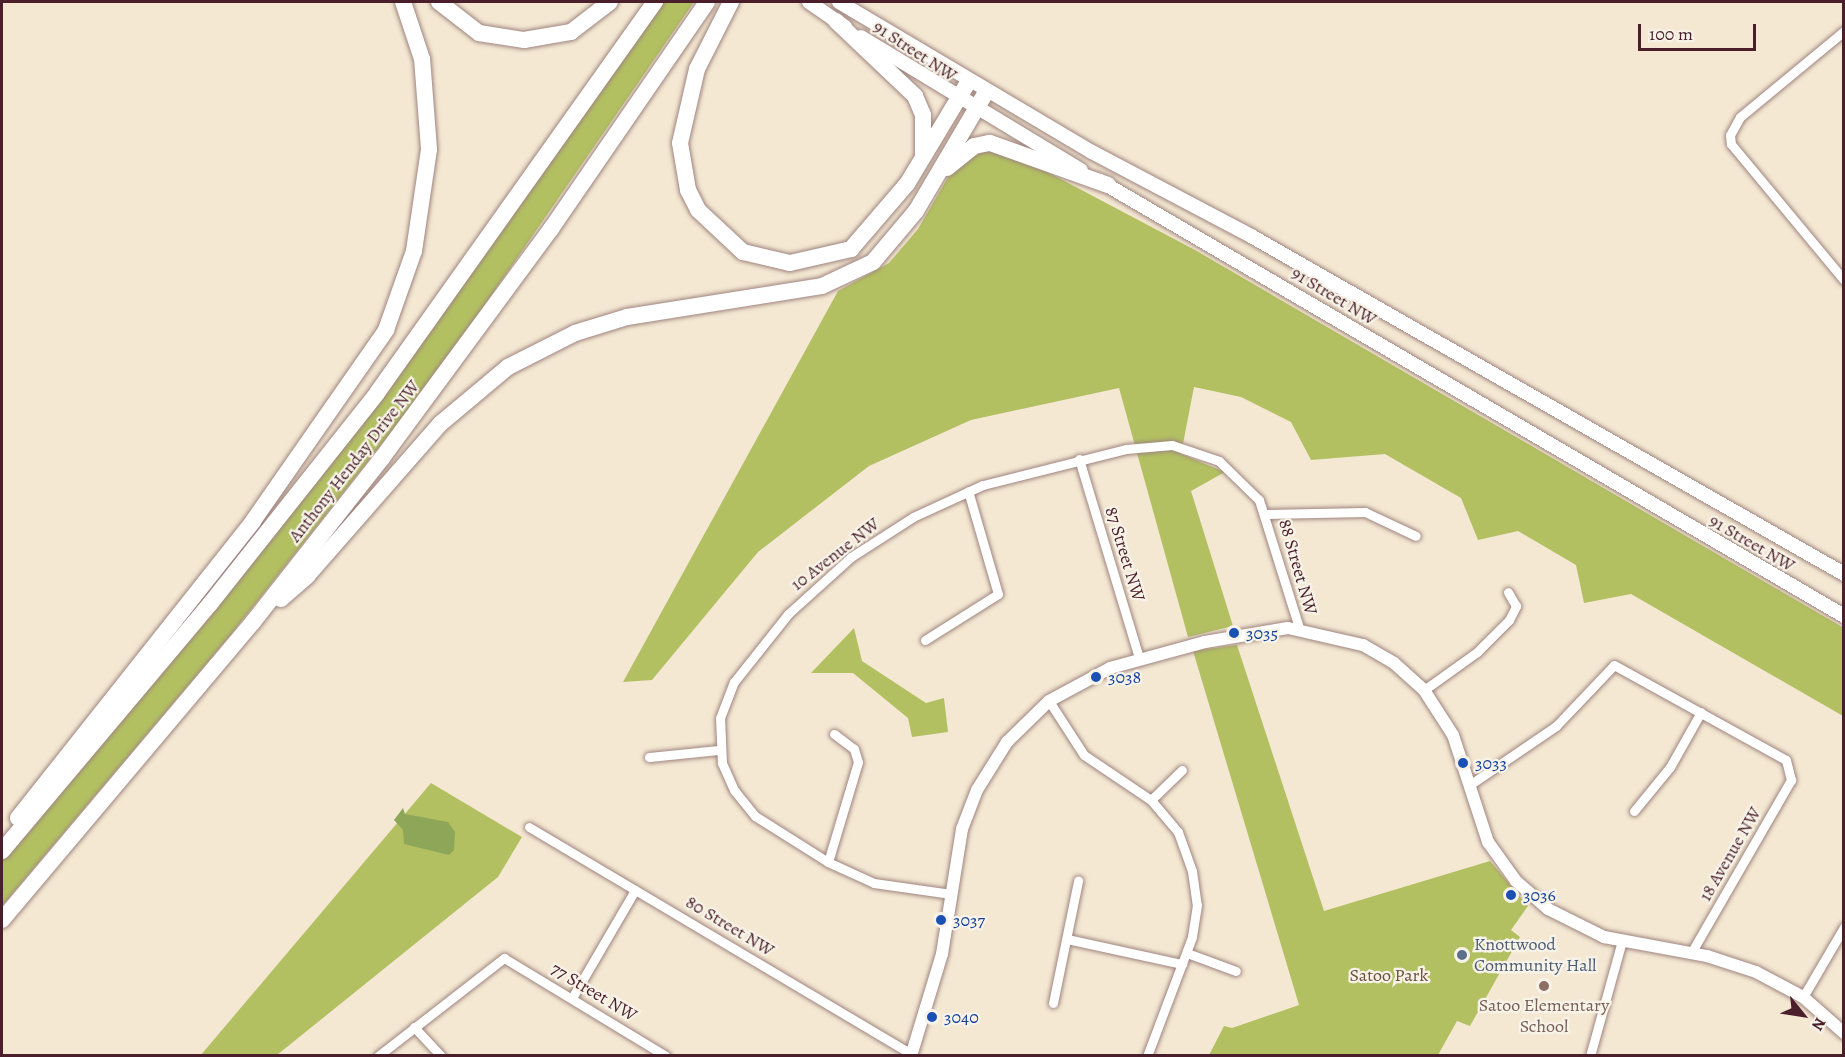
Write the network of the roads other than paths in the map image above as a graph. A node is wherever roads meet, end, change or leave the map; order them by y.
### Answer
1 (403, 2) edge
2 (439, 2) edge
3 (610, 2) edge
4 (655, 2) edge
5 (707, 2) edge
6 (731, 2) edge
7 (809, 2) edge
8 (839, 2) edge
9 (836, 21) junction
10 (1844, 31) edge
11 (969, 81) junction
12 (986, 92) junction
13 (959, 100) junction
14 (976, 110) junction
15 (922, 159) junction
16 (1108, 185) junction
17 (926, 194) junction
18 (1844, 280) edge
19 (1194, 449) joint
20 (1079, 459) junction
21 (968, 491) junction
22 (1266, 514) junction
23 (1416, 536) dead end
24 (1844, 574) edge
25 (1508, 592) dead end
26 (1844, 616) edge
27 (253, 622) junction
28 (1299, 628) junction
29 (925, 640) dead end
30 (1139, 658) junction
31 (1424, 690) junction
32 (1049, 701) junction
33 (1701, 712) junction
34 (834, 734) dead end
35 (719, 750) junction
36 (649, 757) dead end
37 (1182, 770) dead end
38 (1468, 786) junction
39 (1151, 800) junction
40 (1634, 811) dead end
41 (529, 827) dead end
42 (2, 844) edge
43 (2, 851) edge
44 (828, 862) junction
45 (1078, 881) dead end
46 (635, 890) junction
47 (951, 894) junction
48 (2, 920) edge
49 (1844, 927) edge
50 (1067, 939) junction
51 (1622, 941) junction
52 (1187, 953) junction
53 (1691, 953) junction
54 (1182, 964) junction
55 (1236, 971) dead end
56 (1803, 997) junction
57 (572, 998) junction
58 (1053, 1003) dead end
59 (414, 1027) junction
60 (1844, 1033) edge
61 (912, 1055) edge
62 (378, 1056) edge
63 (441, 1056) edge
64 (666, 1056) edge
65 (1147, 1056) edge
66 (1590, 1056) edge

1 - 42 highway
2 - 3 highway
4 - 43 highway, Anthony Henday Drive NW
5 - 27 highway, Anthony Henday Drive NW
6 - 15 highway
7 - 9 main road, 91 Street NW
8 - 11 main road, 91 Street NW
9 - 13 main road, 91 Street NW
9 - 15 highway
10 - 18 street
11 - 12 main road, 91 Street NW
11 - 13 highway
12 - 14 highway
12 - 24 main road, 91 Street NW
13 - 14 main road, 91 Street NW
13 - 15 highway
14 - 16 main road, 91 Street NW
14 - 17 highway
16 - 17 highway
16 - 26 main road, 91 Street NW
17 - 27 highway
19 - 20 street, 10 Avenue NW
19 - 22 street, 88 Street NW
20 - 21 street, 10 Avenue NW
20 - 30 street, 87 Street NW
21 - 29 street
21 - 35 street, 10 Avenue NW
22 - 23 street, 88 Street NW
22 - 28 street, 88 Street NW
25 - 31 street
27 - 48 highway, Anthony Henday Drive NW
28 - 30 street
28 - 31 street
30 - 32 street
31 - 38 street
32 - 39 street
32 - 47 street
33 - 38 street
33 - 40 street
33 - 53 street, 18 Avenue NW
34 - 44 street
35 - 36 street
35 - 44 street
37 - 39 street
38 - 51 street
39 - 52 street
41 - 46 street, 80 Street NW
44 - 47 street
45 - 50 street
46 - 57 street
46 - 61 street, 80 Street NW
47 - 61 street
49 - 56 street
50 - 54 street
50 - 58 street
51 - 53 street
51 - 66 street
52 - 54 street
52 - 55 street
53 - 56 street
54 - 65 street
56 - 60 street
57 - 59 street, 77 Street NW
57 - 64 street, 77 Street NW
59 - 62 street
59 - 63 street

